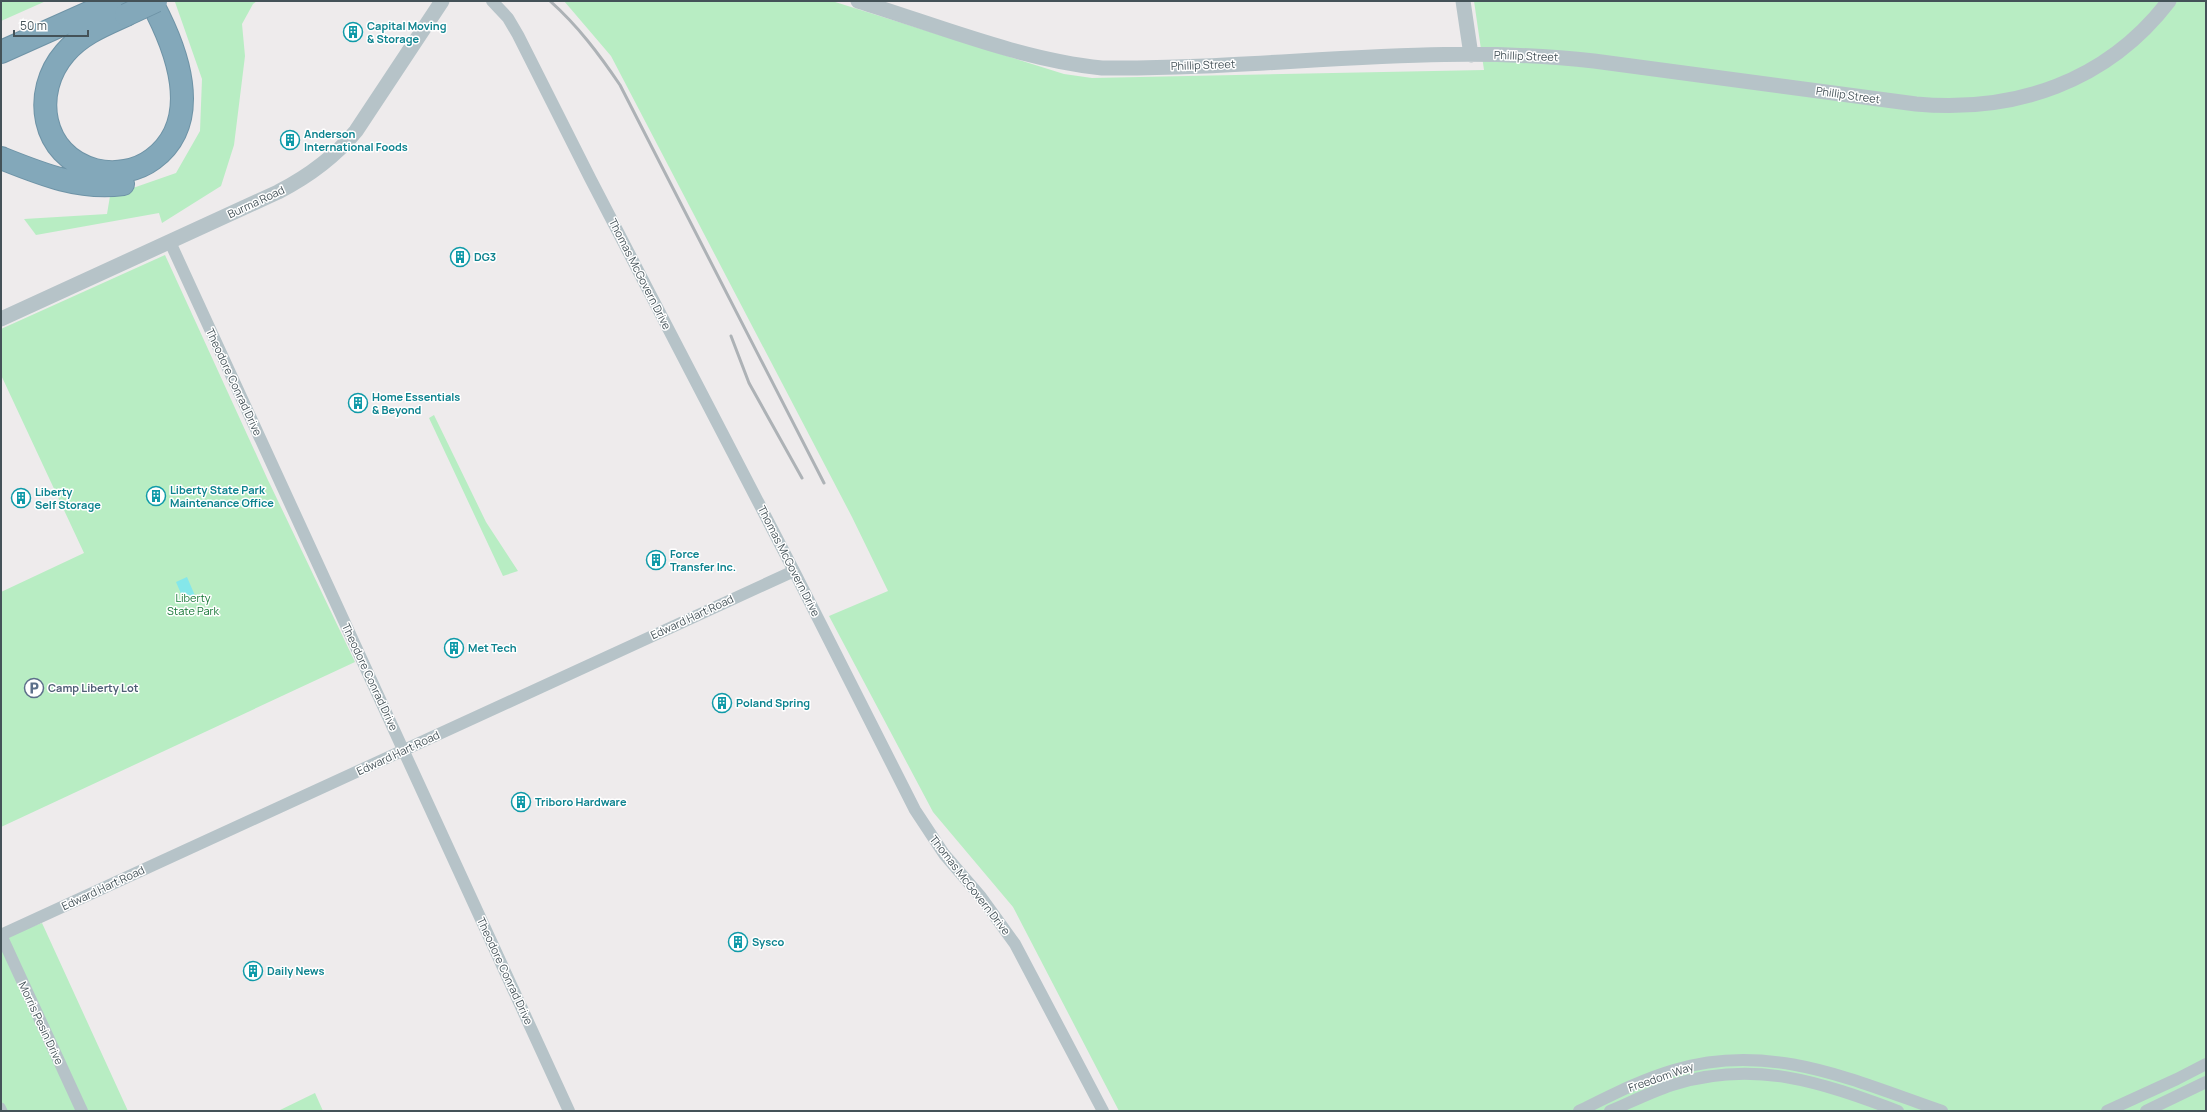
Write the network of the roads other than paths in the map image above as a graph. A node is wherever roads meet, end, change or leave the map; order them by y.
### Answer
1 (82, 1) edge
2 (151, 1) edge
3 (156, 1) edge
4 (164, 1) edge
5 (442, 1) edge
6 (492, 1) edge
7 (858, 1) edge
8 (1463, 1) edge
9 (2169, 1) edge
10 (121, 8) edge
11 (1, 37) edge
12 (1, 52) edge
13 (1471, 55) junction
14 (1, 158) edge
15 (170, 242) junction
16 (1, 320) edge
17 (794, 571) junction
18 (403, 750) junction
19 (1, 935) edge
20 (2206, 1064) edge
21 (2206, 1082) edge
22 (1887, 1091) junction
23 (1882, 1105) junction
24 (1, 1107) edge
25 (3, 1111) edge
26 (82, 1111) edge
27 (569, 1111) edge
28 (1103, 1111) edge
29 (1579, 1111) edge
30 (1610, 1111) edge
31 (1898, 1111) edge
32 (1942, 1111) edge
33 (2107, 1111) edge
34 (2146, 1111) edge

1 - 11 highway
2 - 10 highway
3 - 10 highway, bridge
4 - 14 highway
5 - 15 street, Burma Road
6 - 17 street, Thomas McGovern Drive
7 - 13 street, Phillip Street
8 - 13 street
9 - 13 street, Phillip Street
10 - 12 highway
15 - 16 street, Burma Road
15 - 18 street, Theodore Conrad Drive
17 - 18 street, Edward Hart Road
17 - 28 street, Thomas McGovern Drive
18 - 19 street, Edward Hart Road
18 - 27 street, Theodore Conrad Drive
19 - 26 street, Morris Pesin Drive
20 - 33 street
21 - 34 street
22 - 23 street
22 - 29 street, Freedom Way
22 - 32 street, Freedom Way
23 - 30 street, Freedom Way
23 - 31 street, Freedom Way
24 - 25 street

